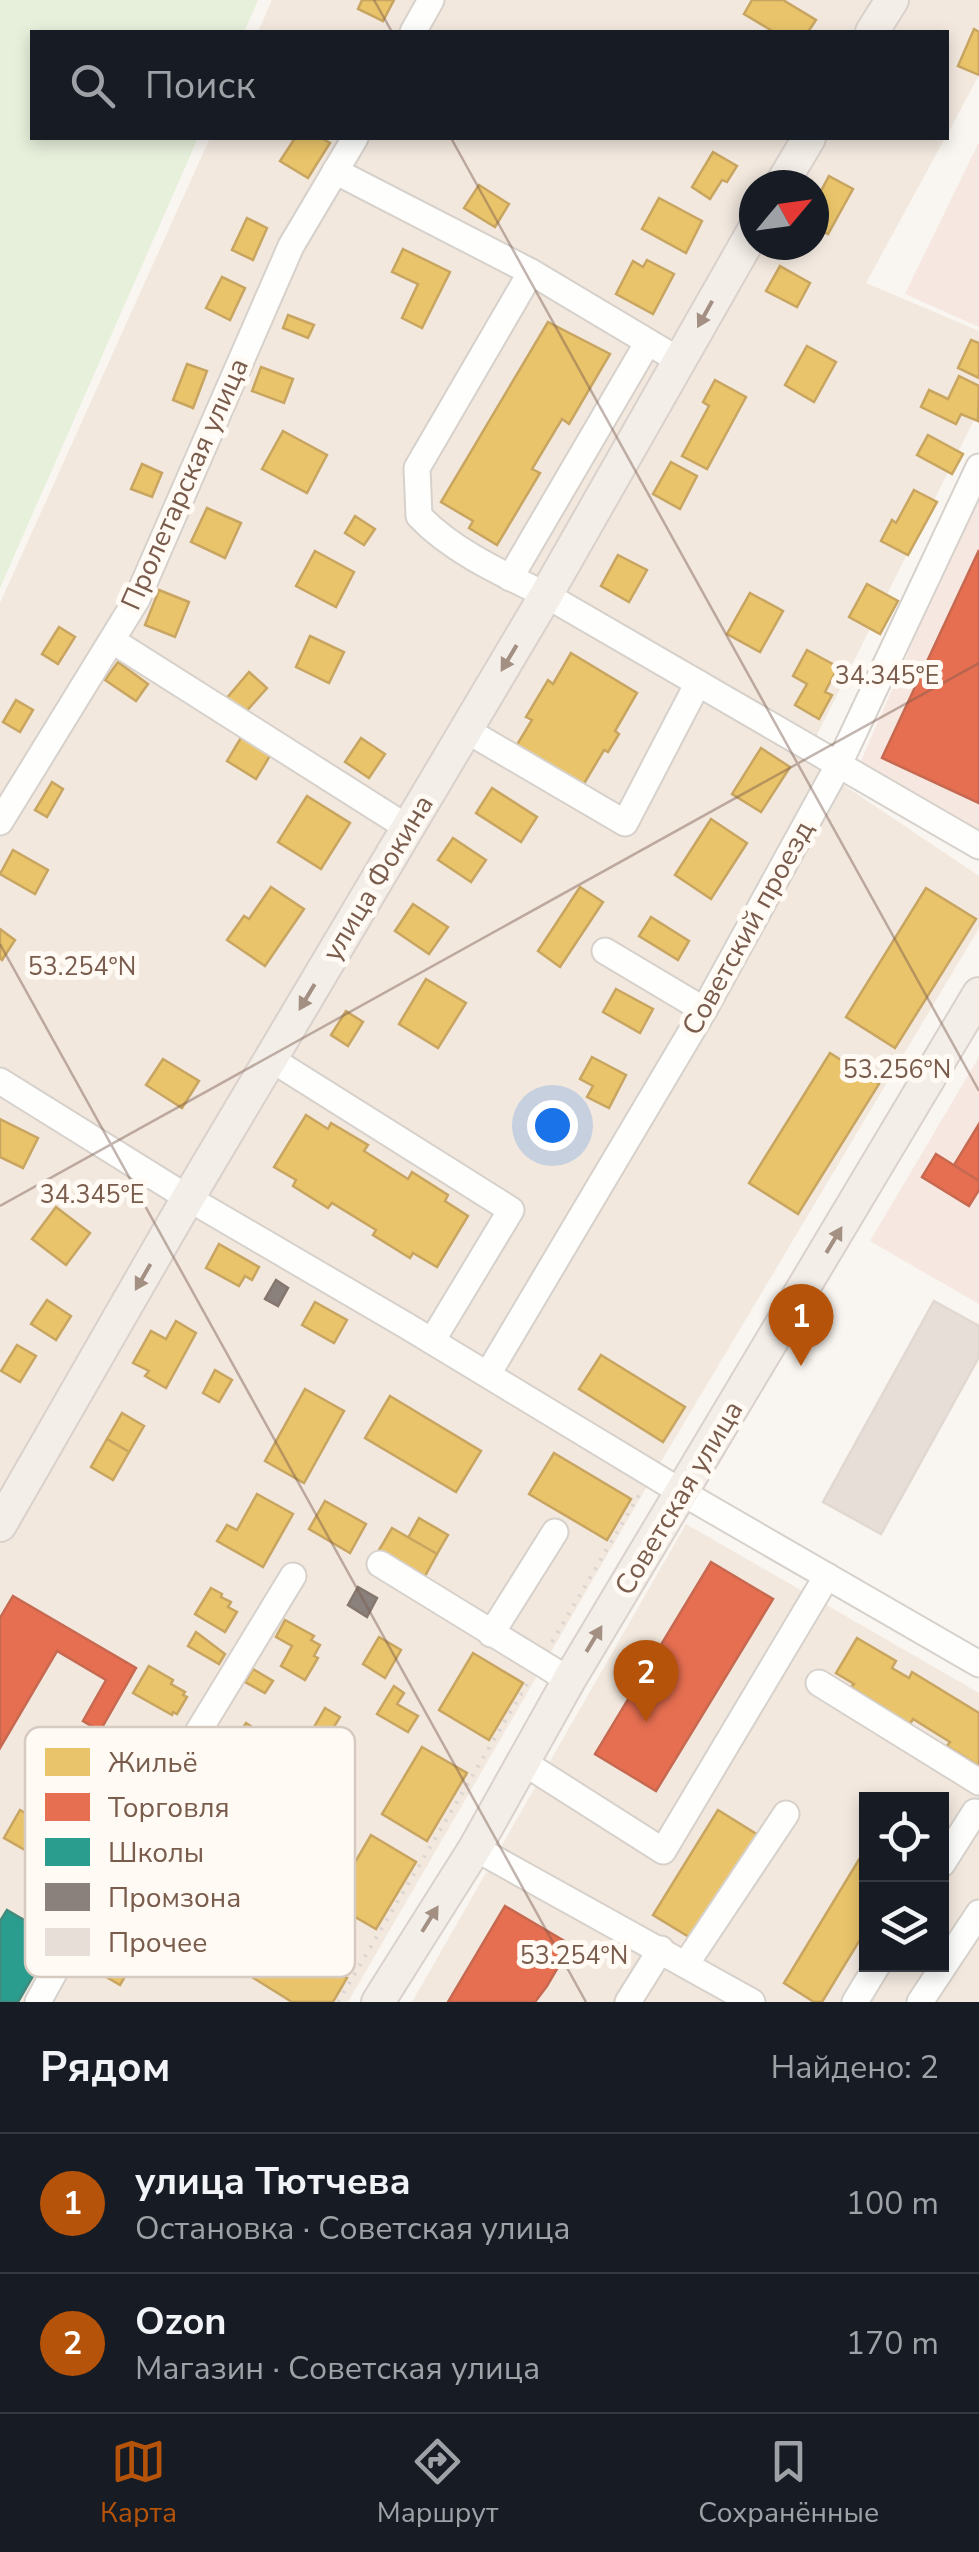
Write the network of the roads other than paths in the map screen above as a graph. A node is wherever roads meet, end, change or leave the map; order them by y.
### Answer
1 (431, 0) edge
2 (892, 0) edge
3 (414, 30) edge
4 (873, 30) edge
5 (353, 140) edge
6 (808, 140) edge
7 (790, 170) edge
8 (336, 171) junction
9 (739, 257) edge
10 (531, 272) junction
11 (648, 342) junction
12 (680, 361) junction
13 (979, 467) edge
14 (510, 578) junction
15 (546, 595) junction
16 (113, 641) junction
17 (698, 683) junction
18 (466, 730) junction
19 (838, 764) junction
20 (0, 822) edge
21 (408, 828) junction
22 (979, 846) edge
23 (605, 952) dead end
24 (979, 994) edge
25 (704, 1010) junction
26 (271, 1059) junction
27 (0, 1081) edge
28 (188, 1198) junction
29 (432, 1340) junction
30 (488, 1374) junction
31 (683, 1494) junction
32 (0, 1525) edge
33 (555, 1532) dead end
34 (380, 1564) dead end
35 (293, 1576) dead end
36 (826, 1576) junction
37 (491, 1634) junction
38 (979, 1664) edge
39 (569, 1680) junction
40 (819, 1683) dead end
41 (201, 1727) edge
42 (523, 1762) junction
43 (979, 1782) edge
44 (975, 1812) dead end
45 (786, 1814) dead end
46 (475, 1848) junction
47 (949, 1853) edge
48 (979, 1913) edge
49 (660, 1949) junction
50 (686, 1964) junction
51 (873, 1972) edge
52 (52, 1977) edge
53 (38, 2002) edge
54 (378, 2002) edge
55 (628, 2002) edge
56 (752, 2002) edge
57 (854, 2002) edge
58 (920, 2002) edge

1 - 3 street
2 - 4 main road
5 - 8 street, Пролетарская улица
6 - 7 main road
8 - 10 street
8 - 16 street, Пролетарская улица
9 -> 12 main road, улица Фокина
10 - 11 street
10 - 14 street
11 - 12 street
11 - 14 street
12 - 15 main road, улица Фокина
13 - 19 street, Советский проезд
14 - 15 street
15 - 17 street
15 -> 18 main road, улица Фокина
16 - 20 street, Пролетарская улица
16 - 21 street
17 - 18 street
17 - 19 street
18 - 21 main road, улица Фокина
19 - 22 street
19 - 25 street, Советский проезд
21 -> 26 main road, улица Фокина
23 - 25 street
31 -> 24 main road, Советская улица
25 - 30 street, Советский проезд
26 - 28 main road, улица Фокина
26 - 29 street
27 - 28 street
28 - 29 street
28 -> 32 main road, улица Фокина
29 - 30 street
30 - 31 street
31 - 36 street
39 -> 31 main road, Советская улица
33 - 37 street
34 - 37 street
35 - 41 street
36 - 38 street
36 - 42 street
37 - 39 street
39 - 42 main road, Советская улица
40 - 43 street
42 - 46 main road, Советская улица
44 - 47 street
45 - 50 street
46 - 49 street
54 -> 46 main road, Советская улица
48 - 58 street
49 - 50 street
49 - 55 street
50 - 56 street
51 - 57 street
52 - 53 street

